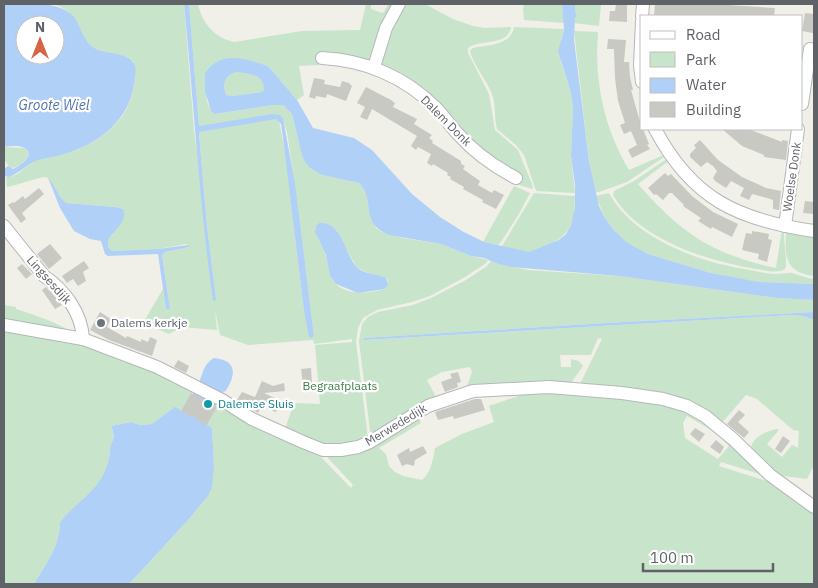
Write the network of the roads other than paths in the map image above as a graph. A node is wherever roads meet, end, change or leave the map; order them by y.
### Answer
1 (399, 4) edge
2 (809, 49) edge
3 (322, 58) dead end
4 (374, 67) junction
5 (803, 96) edge
6 (656, 130) edge
7 (798, 130) edge
8 (516, 178) dead end
9 (4, 226) edge
10 (785, 226) junction
11 (814, 231) edge
12 (4, 325) edge
13 (83, 340) junction
14 (814, 507) edge

1 - 4 street
2 - 5 street
3 - 4 street, Dalem Donk
4 - 8 street, Dalem Donk
6 - 10 street, Woelse Donk
7 - 10 street, Woelse Donk
9 - 13 street, Lingsesdijk
10 - 11 street, Woelse Donk
12 - 13 street, Merwededijk
13 - 14 street, Merwededijk

